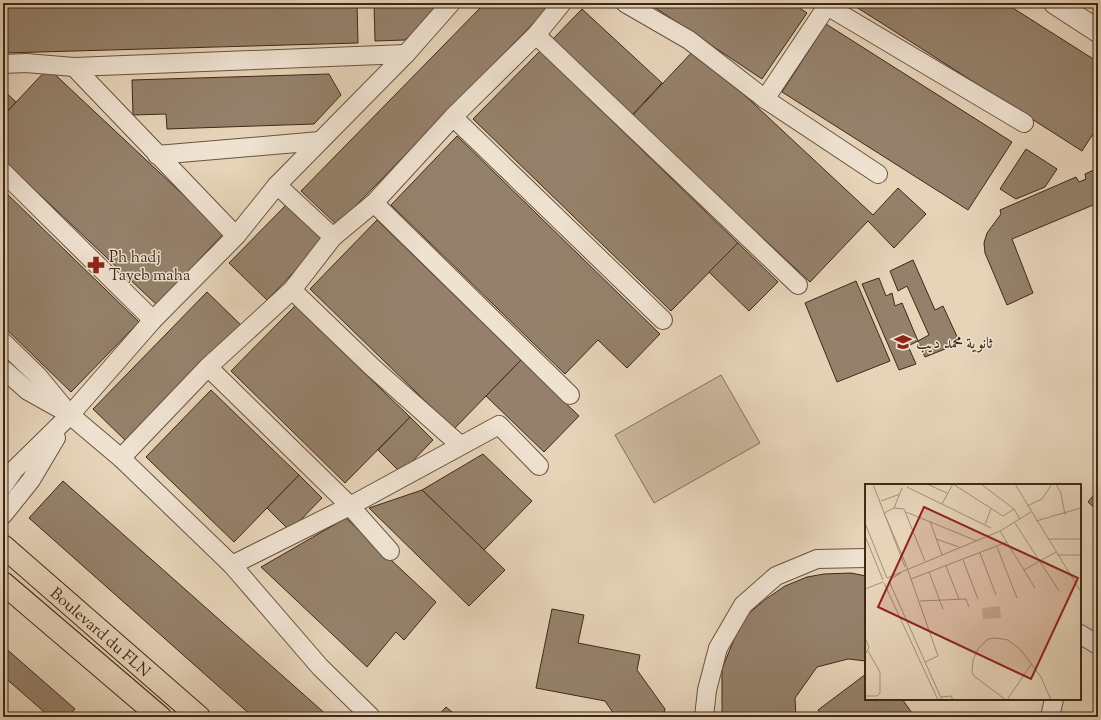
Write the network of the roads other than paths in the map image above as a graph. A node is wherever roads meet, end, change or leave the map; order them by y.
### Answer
1 (451, 3) edge
2 (562, 3) edge
3 (625, 3) edge
4 (1055, 3) edge
5 (826, 4) edge
6 (1098, 31) edge
7 (536, 35) junction
8 (406, 54) junction
9 (3, 64) edge
10 (74, 67) junction
11 (766, 99) junction
12 (453, 117) junction
13 (1024, 123) dead end
14 (320, 141) junction
15 (157, 155) junction
16 (3, 172) edge
17 (878, 174) dead end
18 (277, 185) junction
19 (374, 203) junction
20 (236, 236) junction
21 (333, 238) junction
22 (798, 285) dead end
23 (292, 290) junction
24 (153, 320) junction
25 (663, 320) dead end
26 (3, 342) edge
27 (208, 367) junction
28 (3, 368) edge
29 (570, 395) dead end
30 (70, 414) junction
31 (460, 445) junction
32 (121, 458) junction
33 (539, 466) dead end
34 (3, 486) edge
35 (350, 506) junction
36 (3, 515) edge
37 (3, 546) edge
38 (390, 551) dead end
39 (865, 558) edge
40 (232, 565) junction
41 (3, 583) edge
42 (1081, 635) edge
43 (1098, 645) edge
44 (1054, 700) edge
45 (160, 717) edge
46 (199, 717) edge
47 (371, 717) edge
48 (704, 717) edge
49 (1050, 717) edge

1 - 8 street
2 - 7 street
3 - 11 street
4 - 6 street
5 - 11 street
5 - 13 street
7 - 12 street
7 - 22 street
8 - 10 street
8 - 14 street
9 - 10 street
10 - 15 street
11 - 17 street
12 - 19 street
12 - 25 street
14 - 15 street
14 - 18 street
15 - 20 street
16 - 24 street
18 - 20 street
18 - 21 street
19 - 21 street
19 - 29 street
20 - 24 street
21 - 23 street
23 - 27 street
23 - 31 street
24 - 30 street
26 - 30 street
27 - 32 street
27 - 35 street
28 - 30 street
30 - 32 street
30 - 34 street
30 - 36 street
31 - 33 street
31 - 35 street
32 - 40 street
35 - 38 street
35 - 40 street
37 - 46 main road, Boulevard du FLN
39 - 48 street
40 - 47 street
41 - 45 main road, Boulevard du FLN
42 - 43 street
44 - 49 street

